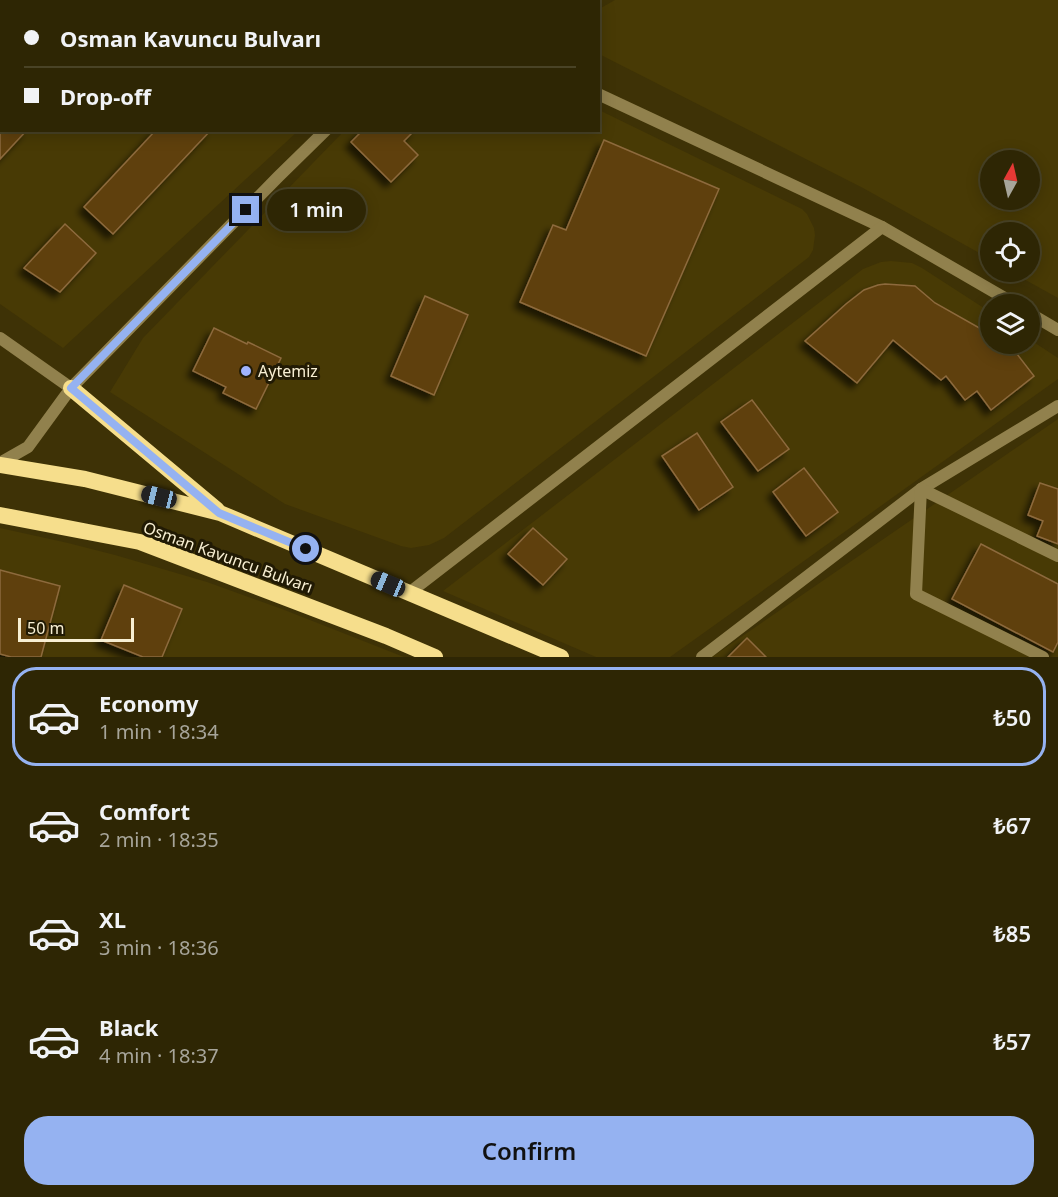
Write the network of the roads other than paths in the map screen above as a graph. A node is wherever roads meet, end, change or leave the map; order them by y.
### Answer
1 (600, 95) edge
2 (324, 132) edge
3 (882, 227) junction
4 (998, 294) edge
5 (1040, 319) edge
6 (1058, 330) edge
7 (0, 338) edge
8 (71, 388) junction
9 (1058, 406) edge
10 (0, 464) edge
11 (921, 489) junction
12 (219, 513) junction
13 (0, 515) edge
14 (1058, 556) edge
15 (409, 593) junction
16 (435, 657) edge
17 (561, 657) edge
18 (702, 657) edge
19 (1042, 657) edge

1 - 3 street
2 - 8 street
3 - 4 street
3 - 15 street
5 - 6 street
7 - 8 street
8 - 10 street
8 - 12 highway
9 - 11 street
10 - 12 highway, Osman Kavuncu Bulvarı
11 - 14 street
11 - 18 street
11 - 19 street
12 - 15 highway, Osman Kavuncu Bulvarı
13 - 16 highway, Osman Kavuncu Bulvarı
15 - 17 highway, Osman Kavuncu Bulvarı

